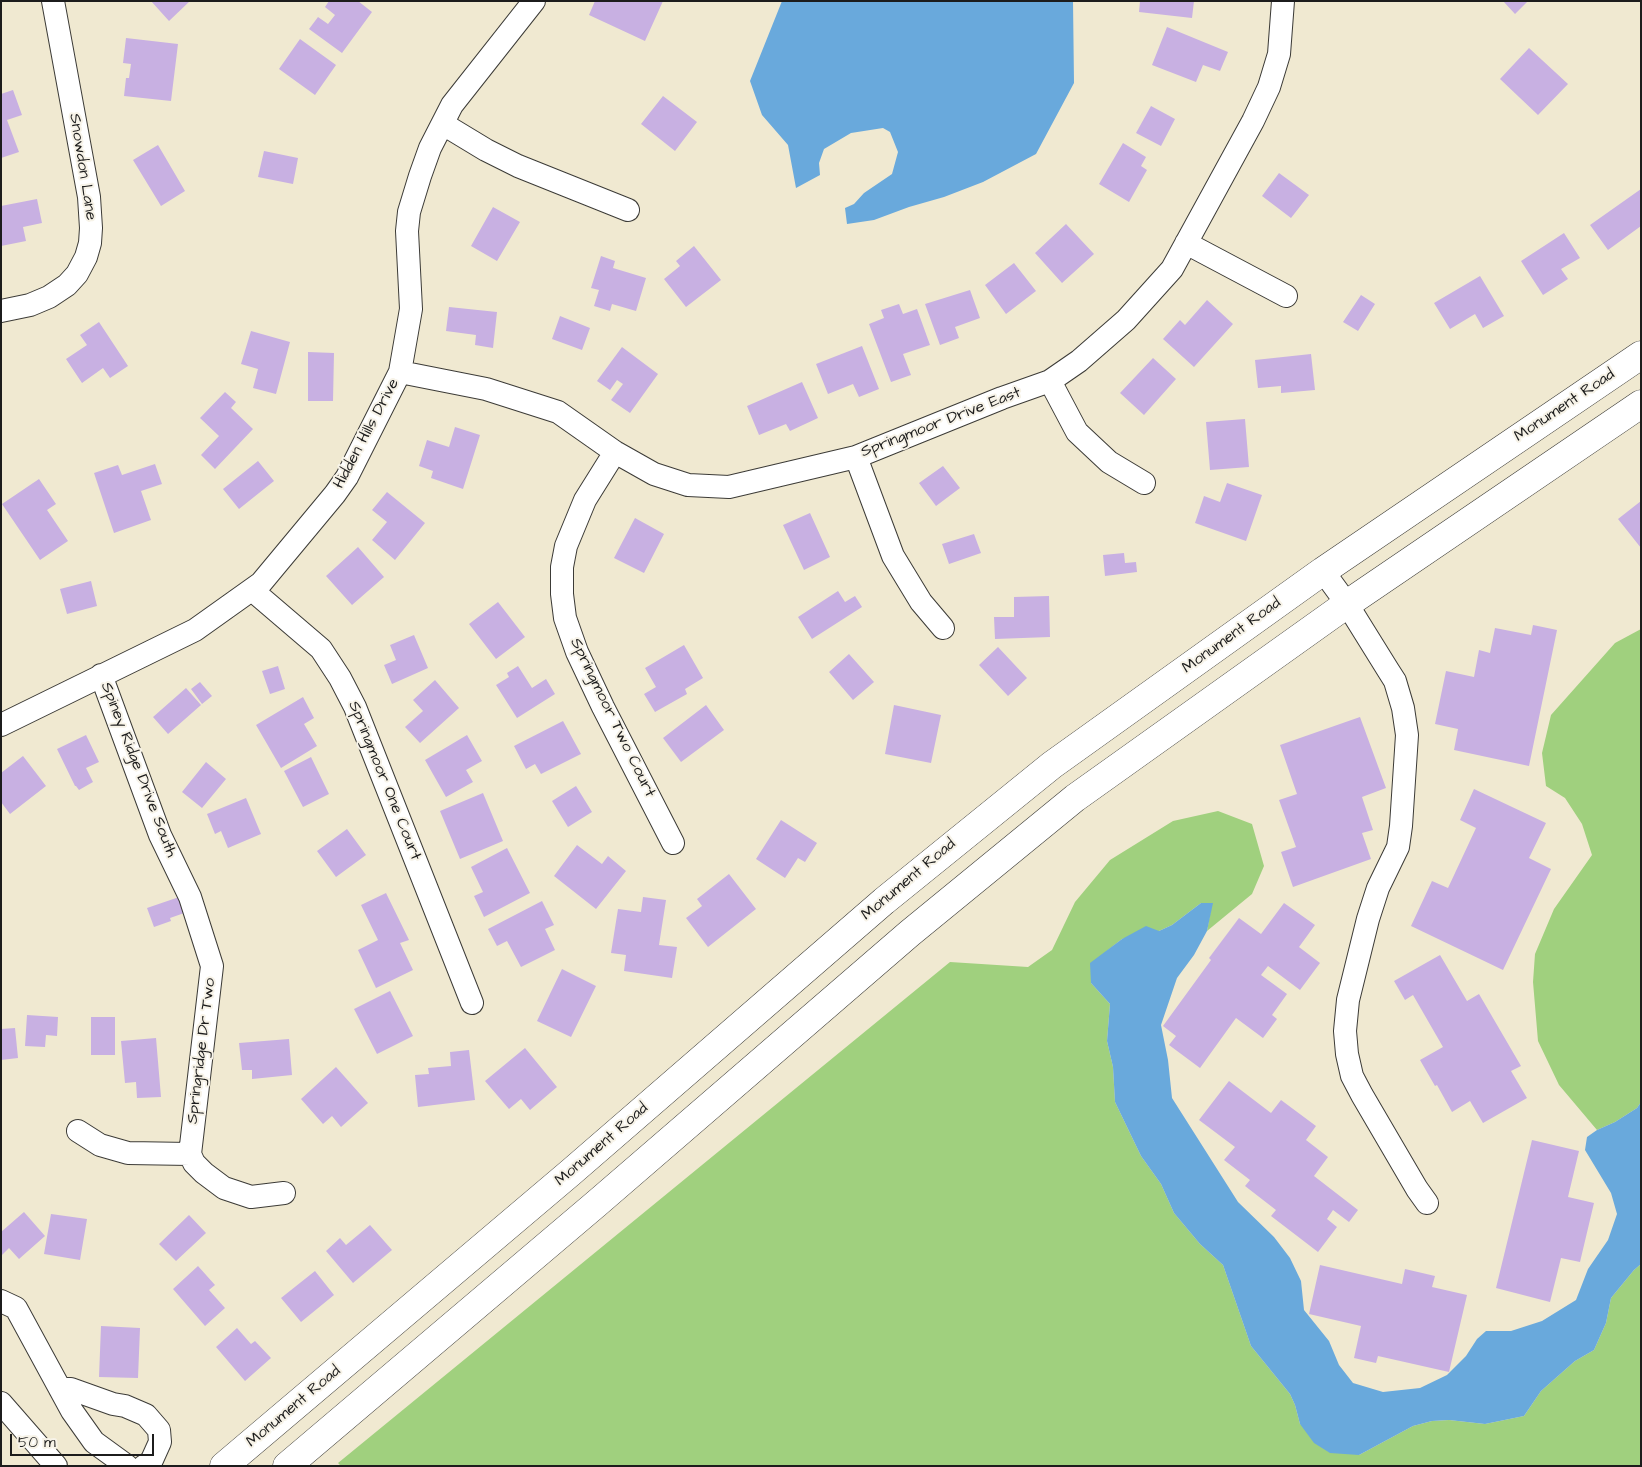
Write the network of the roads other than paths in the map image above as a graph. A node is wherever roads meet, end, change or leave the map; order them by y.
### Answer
1 (53, 1) edge
2 (534, 1) edge
3 (1283, 1) edge
4 (443, 124) junction
5 (628, 210) dead end
6 (1186, 243) junction
7 (1286, 296) dead end
8 (1, 311) edge
9 (1641, 355) edge
10 (400, 372) junction
11 (1050, 382) junction
12 (1641, 404) edge
13 (1550, 416) junction
14 (1571, 450) junction
15 (615, 452) junction
16 (856, 457) junction
17 (1144, 483) dead end
18 (1323, 570) junction
19 (252, 590) junction
20 (1347, 604) junction
21 (943, 628) dead end
22 (101, 675) junction
23 (1, 725) edge
24 (673, 843) dead end
25 (175, 865) joint
26 (472, 1003) dead end
27 (78, 1131) dead end
28 (190, 1154) junction
29 (284, 1193) dead end
30 (1427, 1203) dead end
31 (1, 1301) edge
32 (60, 1389) junction
33 (1, 1403) edge
34 (56, 1466) edge
35 (126, 1466) edge
36 (144, 1466) edge
37 (224, 1466) edge
38 (287, 1466) edge

1 - 8 street, Snowdon Lane
2 - 4 street, Hidden Hills Drive
3 - 6 street, Springmoor Drive East
4 - 5 street
4 - 10 street, Hidden Hills Drive
6 - 7 street
6 - 11 street, Springmoor Drive East
9 - 13 street, Monument Road
10 - 15 street, Springmoor Drive East
10 - 19 street, Hidden Hills Drive
11 - 16 street, Springmoor Drive East
11 - 17 street
12 - 14 street
13 - 14 street
13 - 18 street, Monument Road
14 - 20 street
15 - 16 street, Springmoor Drive East
15 - 24 street, Springmoor Two Court
16 - 21 street
18 - 20 street
18 - 37 street, Monument Road
19 - 22 street, Hidden Hills Drive
19 - 26 street, Springmoor One Court
20 - 30 street
20 - 38 street
22 - 23 street, Hidden Hills Drive
22 - 25 street, Spiney Ridge Drive South
25 - 28 street, Springridge Dr Two
27 - 28 street
28 - 29 street
31 - 32 street
32 - 35 street
32 - 36 street
33 - 34 street

